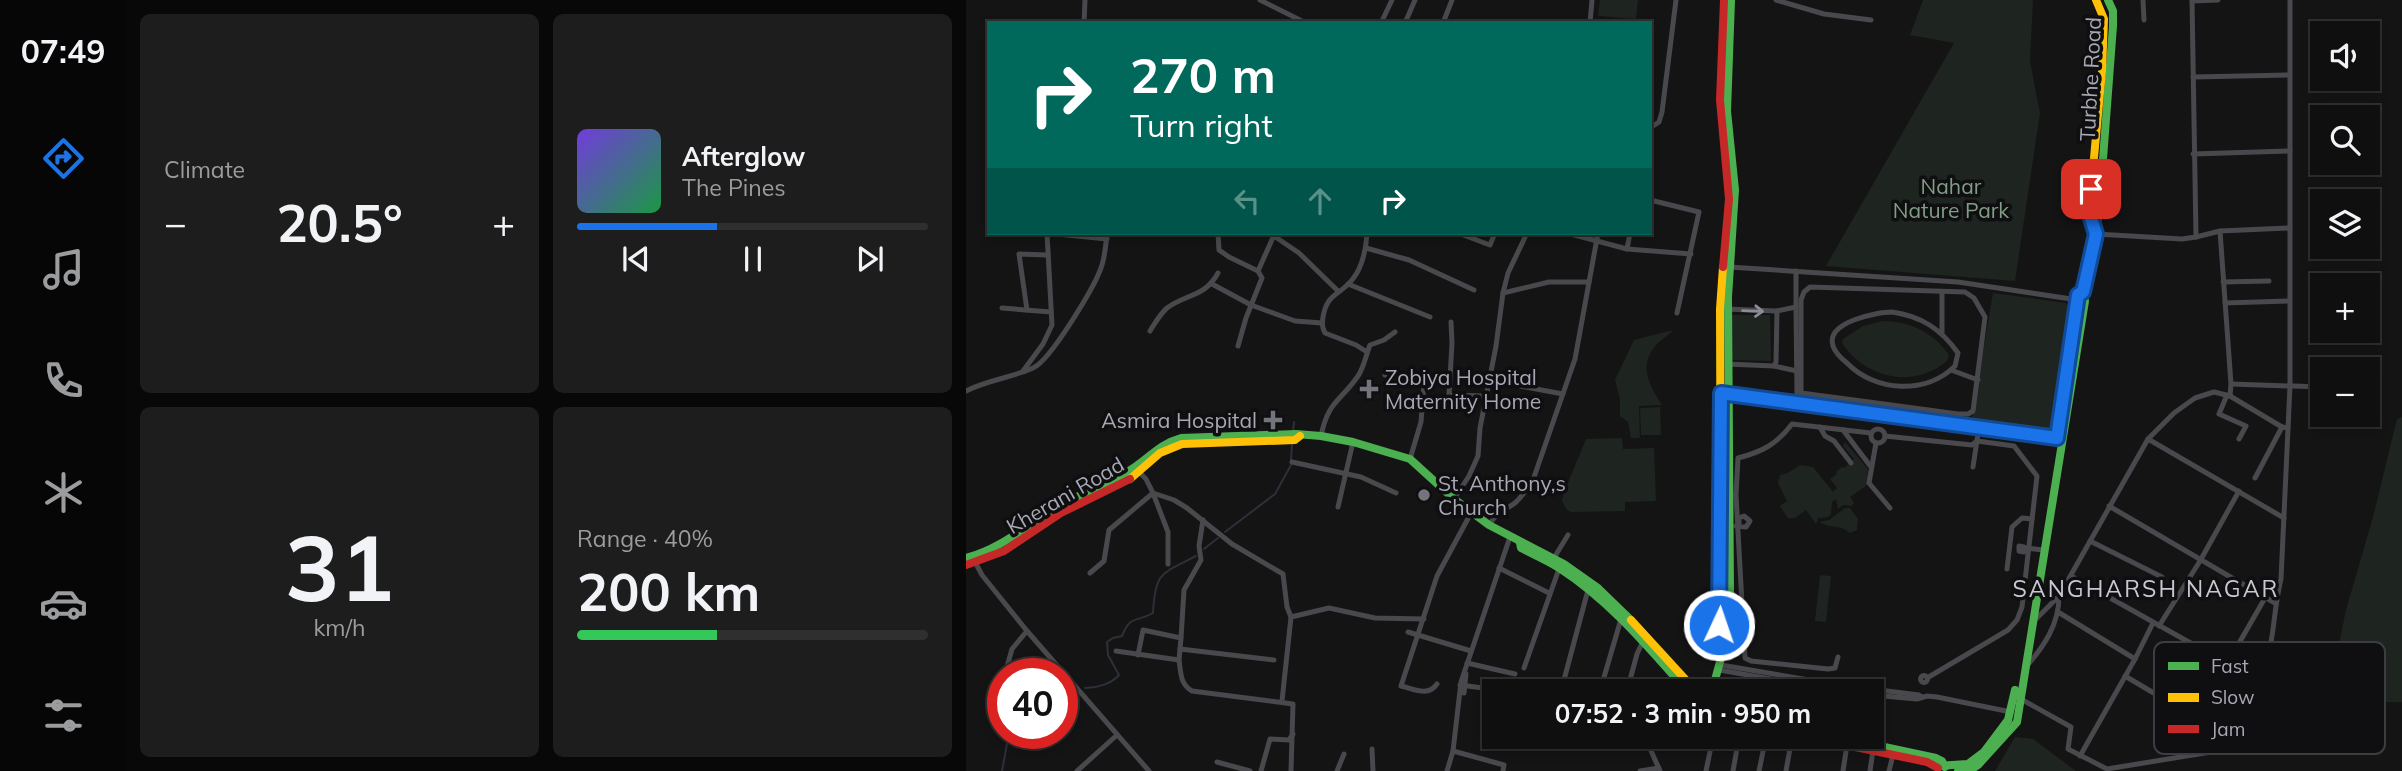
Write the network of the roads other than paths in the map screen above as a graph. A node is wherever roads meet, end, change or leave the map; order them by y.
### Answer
1 (1085, 0) edge
2 (1259, 0) edge
3 (1392, 0) edge
4 (1415, 0) edge
5 (1452, 0) edge
6 (1592, 0) edge
7 (1676, 0) edge
8 (1724, 0) edge
9 (1731, 0) edge
10 (1776, 0) edge
11 (2096, 0) edge
12 (2108, 0) edge
13 (2143, 0) edge
14 (2192, 0) edge
15 (2218, 0) edge
16 (2290, 0) edge
17 (2113, 11) junction
18 (2102, 15) junction
19 (1871, 20) dead end
20 (2144, 20) dead end
21 (1084, 21) edge
22 (1302, 21) edge
23 (1382, 21) edge
24 (1406, 21) edge
25 (1444, 21) edge
26 (1590, 21) edge
27 (1726, 34) junction
28 (2289, 75) junction
29 (2193, 77) junction
30 (1652, 127) edge
31 (2290, 151) junction
32 (2193, 155) junction
33 (1652, 200) edge
34 (2290, 228) junction
35 (2220, 231) junction
36 (2096, 234) junction
37 (1048, 235) edge
38 (1087, 235) edge
39 (1218, 235) edge
40 (1275, 235) edge
41 (1276, 235) edge
42 (1367, 235) edge
43 (1463, 235) edge
44 (1493, 235) edge
45 (1526, 235) edge
46 (1574, 235) edge
47 (1598, 235) edge
48 (1630, 235) edge
49 (1107, 236) edge
50 (2196, 237) junction
51 (1597, 242) junction
52 (1366, 248) junction
53 (1627, 249) junction
54 (1691, 254) junction
55 (1048, 255) junction
56 (1727, 267) junction
57 (1258, 271) junction
58 (1796, 271) junction
59 (1218, 273) dead end
60 (1893, 277) junction
61 (2269, 281) dead end
62 (1589, 282) junction
63 (2223, 282) junction
64 (1212, 284) junction
65 (1348, 284) junction
66 (1475, 290) dead end
67 (1894, 290) junction
68 (1338, 291) junction
69 (1942, 292) junction
70 (1503, 293) junction
71 (2082, 297) junction
72 (2289, 301) junction
73 (2225, 303) junction
74 (1251, 305) junction
75 (1796, 307) junction
76 (1002, 308) dead end
77 (1724, 309) junction
78 (1027, 310) junction
79 (1777, 311) junction
80 (1051, 312) junction
81 (1677, 313) dead end
82 (1430, 317) dead end
83 (1451, 322) dead end
84 (1322, 323) junction
85 (1150, 331) dead end
86 (1395, 332) dead end
87 (1942, 333) junction
88 (1238, 346) dead end
89 (1367, 352) junction
90 (1725, 364) junction
91 (1773, 366) junction
92 (1951, 370) junction
93 (1023, 371) junction
94 (1797, 371) junction
95 (1385, 375) dead end
96 (1978, 380) junction
97 (2231, 384) junction
98 (1520, 386) dead end
99 (2290, 386) junction
100 (2310, 387) edge
101 (966, 391) edge
102 (1726, 393) junction
103 (1563, 394) junction
104 (1486, 396) junction
105 (1797, 396) dead end
106 (2228, 396) junction
107 (1884, 404) junction
108 (1882, 414) junction
109 (1820, 427) junction
110 (1979, 428) junction
111 (2285, 428) junction
112 (1843, 430) junction
113 (1873, 431) junction
114 (1884, 434) junction
115 (1321, 436) junction
116 (2059, 439) junction
117 (2148, 439) junction
118 (2239, 439) dead end
119 (1977, 441) junction
120 (1353, 442) junction
121 (1876, 443) junction
122 (1410, 459) junction
123 (1292, 462) dead end
124 (1851, 463) dead end
125 (1871, 467) junction
126 (1973, 467) dead end
127 (1137, 470) junction
128 (1345, 473) junction
129 (2255, 478) dead end
130 (2239, 491) junction
131 (1153, 493) junction
132 (1396, 493) dead end
133 (1454, 499) junction
134 (2109, 506) junction
135 (1338, 507) dead end
136 (1890, 508) dead end
137 (1471, 513) junction
138 (2284, 518) junction
139 (2032, 519) junction
140 (1203, 520) junction
141 (1733, 524) junction
142 (1489, 525) junction
143 (1568, 535) dead end
144 (1510, 537) junction
145 (2090, 541) junction
146 (2026, 549) junction
147 (2041, 551) junction
148 (970, 561) edge
149 (2200, 561) junction
150 (1556, 563) junction
151 (1168, 564) dead end
152 (1499, 568) junction
153 (2007, 569) dead end
154 (1090, 573) dead end
155 (2071, 576) junction
156 (2162, 577) dead end
157 (1588, 590) junction
158 (1549, 593) junction
159 (2059, 596) junction
160 (2265, 598) junction
161 (2275, 603) junction
162 (2058, 611) junction
163 (1622, 616) junction
164 (1291, 617) junction
165 (1424, 620) junction
166 (2032, 622) junction
167 (2156, 624) junction
168 (1027, 631) junction
169 (1408, 632) dead end
170 (1419, 635) junction
171 (1181, 638) junction
172 (1644, 639) junction
173 (2188, 642) edge
174 (2240, 642) edge
175 (2271, 642) edge
176 (1180, 649) junction
177 (1116, 651) dead end
178 (1471, 651) junction
179 (1138, 655) junction
180 (1838, 657) dead end
181 (1009, 658) edge
182 (2135, 659) junction
183 (1179, 660) junction
184 (1274, 660) dead end
185 (1467, 663) junction
186 (1720, 665) junction
187 (1793, 665) junction
188 (1524, 668) dead end
189 (2024, 670) junction
190 (1466, 674) dead end
191 (1516, 674) dead end
192 (2125, 676) junction
193 (1564, 679) edge
194 (1604, 679) edge
195 (1630, 679) edge
196 (1680, 679) edge
197 (1716, 679) edge
198 (1787, 679) edge
199 (1792, 679) edge
200 (1437, 684) dead end
201 (1463, 688) junction
202 (1482, 689) edge
203 (1884, 693) edge
204 (2154, 693) edge
205 (1884, 695) edge
206 (1905, 696) junction
207 (1922, 696) junction
208 (2019, 698) junction
209 (1282, 701) junction
210 (2014, 713) junction
211 (1293, 734) junction
212 (1117, 735) junction
213 (1884, 747) edge
214 (1373, 749) dead end
215 (1649, 749) edge
216 (1711, 749) edge
217 (1737, 749) edge
218 (1764, 749) edge
219 (1790, 749) edge
220 (1846, 749) edge
221 (1868, 749) edge
222 (1873, 750) junction
223 (1453, 751) junction
224 (1344, 754) dead end
225 (2199, 754) edge
226 (1893, 755) junction
227 (2080, 756) junction
228 (1217, 762) dead end
229 (1942, 768) edge
230 (1659, 770) edge
231 (1077, 771) edge
232 (1149, 771) edge
233 (1250, 771) edge
234 (1261, 771) edge
235 (1291, 771) edge
236 (1337, 771) edge
237 (1373, 771) edge
238 (1447, 771) edge
239 (1503, 771) edge
240 (1640, 771) edge
241 (1706, 771) edge
242 (1733, 771) edge
243 (1759, 771) edge
244 (1786, 771) edge
245 (1843, 771) edge
246 (1870, 771) edge
247 (1889, 771) edge
248 (1958, 771) edge

1 - 21 street
2 - 22 street
3 - 23 street
4 - 24 street
5 - 25 street
6 - 26 street
7 - 30 street
8 - 27 street
9 - 27 street
10 - 19 street
11 - 18 street
12 - 17 street, Turbhe Road
13 - 20 street
14 - 15 street
14 - 29 street
16 - 28 street
17 - 18 street
17 - 36 street, Turbhe Road
18 - 36 street
27 - 56 street
28 - 29 street
28 - 31 street
29 - 32 street
31 - 32 street
31 - 34 street
32 - 50 street
33 - 54 street
34 - 35 street
34 - 72 street
35 - 50 street
35 - 63 street
36 - 50 street
36 - 71 street, Turbhe Road
37 - 55 street
38 - 49 street
39 - 57 street
40 - 57 street
41 - 68 street
42 - 52 street
43 - 44 street
45 - 70 street
46 - 51 street
47 - 51 street
48 - 53 street
49 - 93 street
51 - 53 street
51 - 62 street
52 - 65 street
52 - 66 street
53 - 54 street
54 - 81 street
55 - 78 street
55 - 80 street
56 - 58 street
56 - 77 street
57 - 74 street
58 - 60 street
58 - 75 street
59 - 64 street
60 - 67 street
60 - 71 street
61 - 63 street
62 - 70 street
62 - 103 street
63 - 73 street
64 - 74 street
64 - 85 street
65 - 68 street
65 - 82 street
67 - 69 street
67 - 107 street
68 - 84 street
69 - 87 street
69 - 96 street
70 - 104 street
71 - 116 street, Turbhe Road
72 - 73 street
72 - 99 street
73 - 97 street
74 - 84 street
74 - 88 street
75 - 79 street
75 - 94 street
76 - 78 street
77 -> 79 street
77 - 90 street
78 - 80 street
79 - 91 street
80 - 93 street
83 - 104 street
84 - 89 street
86 - 89 street
87 - 92 street
87 - 92 street
89 - 115 street
90 - 91 street
90 - 102 street
91 - 94 street
92 - 96 street
93 - 101 street
94 - 105 street
95 - 122 street
96 - 107 street
97 - 99 street
97 - 106 street
98 - 103 street
99 - 100 street
99 - 111 street
102 - 108 street
102 - 141 street
102 - 141 street
103 - 142 street
104 - 133 street
106 - 111 street
106 - 117 street
106 - 118 street
107 - 108 street
108 - 110 street
108 - 113 street
108 - 114 street
109 - 112 street
109 - 124 street
109 - 141 street
110 - 116 street
110 - 119 street
111 - 129 street
111 - 138 street
112 - 113 street
112 - 125 street
113 - 114 street
113 - 121 street
114 - 119 street
114 - 121 street
115 - 120 street, Kherani Road
115 - 127 street, Kherani Road
116 - 147 street, Turbhe Road
117 - 130 street
117 - 134 street
119 - 126 street
119 - 139 street
120 - 122 street, Kherani Road
120 - 128 street
121 - 125 street
122 - 133 street, Kherani Road
123 - 128 street
125 - 136 street
127 - 131 street
127 - 148 street, Kherani Road
128 - 132 street
128 - 135 street
130 - 138 street
130 - 149 street
131 - 140 street
131 - 151 street
131 - 154 street
133 - 137 street, Kherani Road
134 - 145 street
134 - 149 street
137 - 142 street, Kherani Road
137 - 165 street
138 - 161 street
139 - 146 street
139 - 153 street
140 - 164 street
140 - 171 street
141 - 186 street
141 - 187 street
142 - 144 street, Kherani Road
143 - 150 street
144 - 150 street, Kherani Road
144 - 152 street
145 - 155 street
145 - 156 street
146 - 147 street
146 - 207 street
147 - 166 street, Turbhe Road
147 - 210 street
148 - 168 street
149 - 160 street
149 - 167 street
150 - 157 street, Kherani Road
150 - 158 street
150 - 163 street, Kherani Road
152 - 158 street
152 - 178 street
155 - 159 street
155 - 167 street
157 - 163 street, Kherani Road
157 - 193 street
158 - 188 street
159 - 162 street
159 - 166 street
160 - 161 street
160 - 174 street
161 - 175 street
162 - 182 street
162 - 189 street
163 - 172 street, Kherani Road
163 - 194 street
164 - 165 street
164 - 209 street
165 - 170 street
166 - 189 street, Turbhe Road
167 - 173 street
167 - 182 street
168 - 181 street
168 - 212 street
169 - 170 street
170 - 178 street
170 - 200 street
171 - 176 street
171 - 179 street
172 - 195 street
172 - 196 street, Kherani Road
176 - 183 street
176 - 184 street
177 - 179 street
178 - 185 street
179 - 183 street
180 - 187 street
182 - 192 street
183 - 209 street
185 - 191 street
185 - 201 street
186 - 197 street
186 - 198 street
187 - 199 street
189 - 208 street, Turbhe Road
190 - 201 street
192 - 204 street
192 - 227 street
201 - 202 street
201 - 223 street
203 - 206 street
205 - 206 street
206 - 207 street
207 - 210 street
208 - 210 street, Turbhe Road
208 - 227 street
209 - 211 street
210 - 229 street
210 - 248 street
211 - 234 street
211 - 235 street
212 - 231 street
212 - 232 street
213 - 229 street
214 - 237 street
215 - 230 street
216 - 241 street
217 - 242 street
218 - 243 street
219 - 244 street
220 - 245 street
221 - 222 street
222 - 226 street
222 - 246 street
223 - 238 street
223 - 239 street
224 - 236 street
225 - 227 street
226 - 229 street
226 - 247 street
228 - 233 street
230 - 240 street

